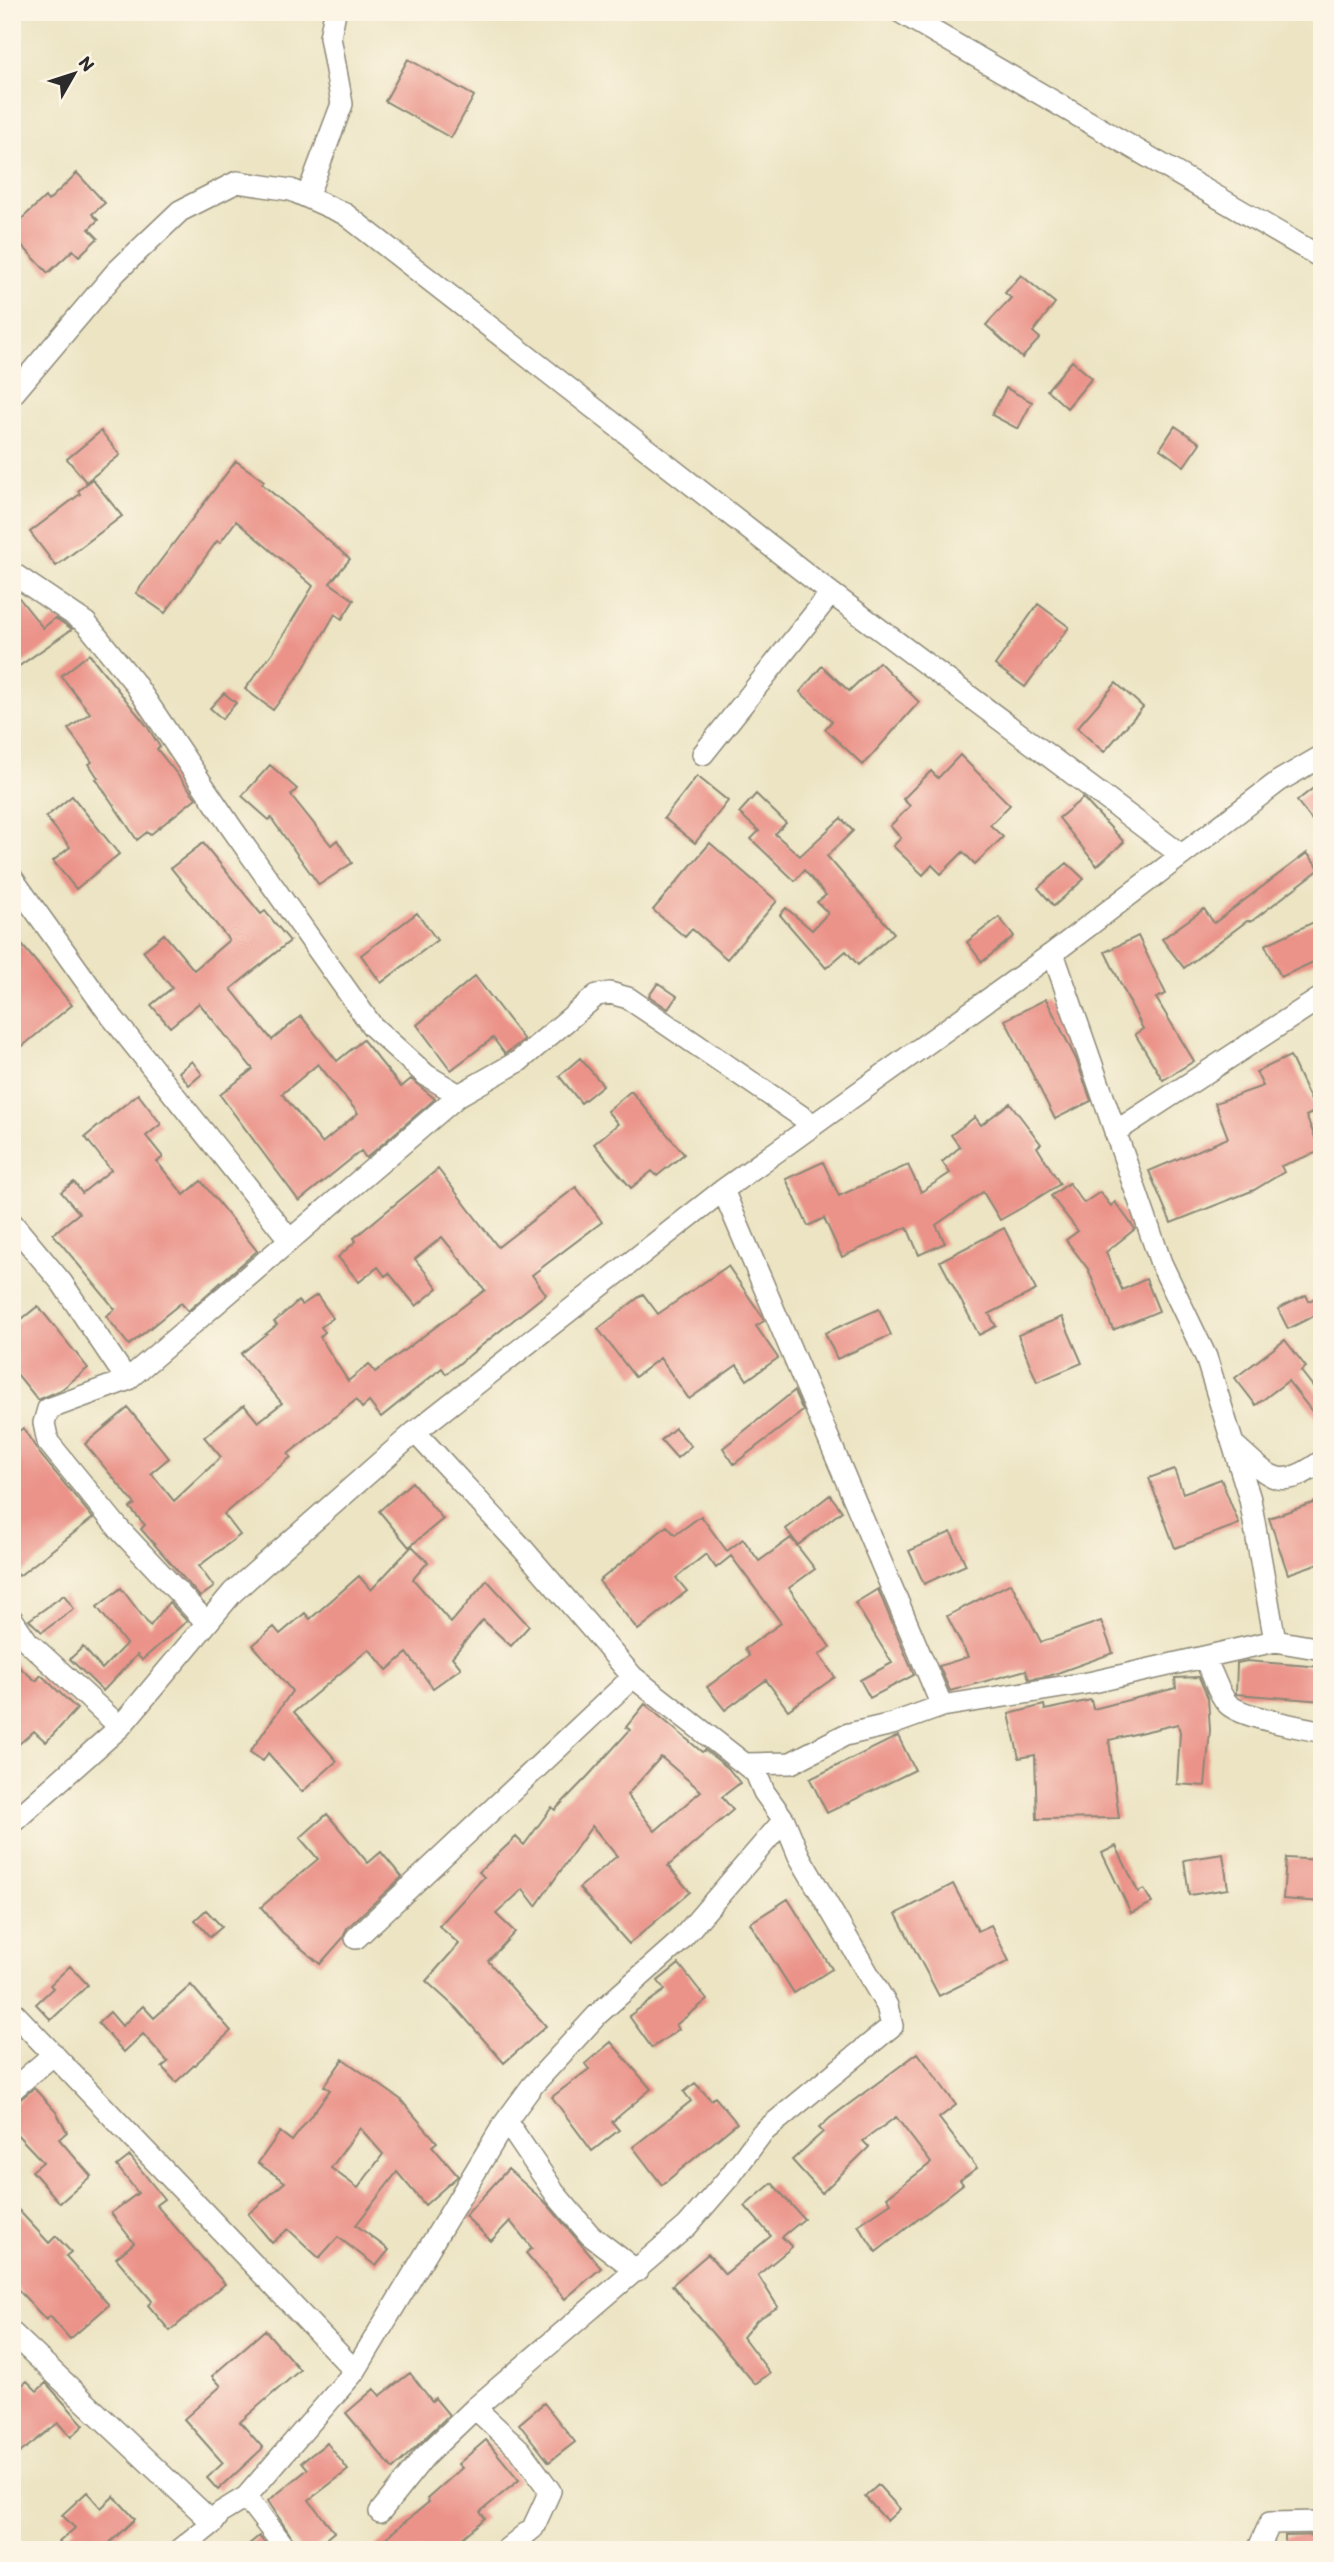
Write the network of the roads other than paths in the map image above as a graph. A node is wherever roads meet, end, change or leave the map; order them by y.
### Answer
1 (335, 12) edge
2 (900, 12) edge
3 (307, 197) junction
4 (1322, 258) edge
5 (12, 395) edge
6 (12, 573) edge
7 (831, 593) junction
8 (703, 754) dead end
9 (1322, 756) edge
10 (1180, 854) junction
11 (12, 878) edge
12 (1053, 953) junction
13 (1322, 997) edge
14 (459, 1095) junction
15 (814, 1125) junction
16 (1115, 1132) junction
17 (723, 1190) junction
18 (12, 1223) edge
19 (289, 1239) junction
20 (127, 1380) junction
21 (415, 1432) junction
22 (1234, 1445) junction
23 (1322, 1461) edge
24 (1273, 1478) junction
25 (1250, 1499) junction
26 (12, 1619) edge
27 (207, 1623) junction
28 (1275, 1642) junction
29 (1322, 1649) edge
30 (1204, 1659) junction
31 (633, 1677) junction
32 (942, 1706) junction
33 (120, 1727) junction
34 (1322, 1732) edge
35 (745, 1764) junction
36 (784, 1820) junction
37 (12, 1823) edge
38 (356, 1938) dead end
39 (12, 2011) edge
40 (54, 2054) junction
41 (12, 2090) edge
42 (504, 2123) junction
43 (637, 2271) junction
44 (12, 2333) edge
45 (355, 2371) junction
46 (475, 2408) junction
47 (246, 2497) junction
48 (380, 2512) dead end
49 (1322, 2522) edge
50 (213, 2524) junction
51 (179, 2550) edge
52 (287, 2550) edge
53 (506, 2550) edge
54 (1258, 2550) edge

1 - 3 street
2 - 4 street
3 - 5 street
3 - 7 street
6 - 14 street
7 - 8 street
7 - 10 street
9 - 10 street
10 - 12 street
11 - 19 street
12 - 15 street
12 - 16 street
13 - 16 street
14 - 15 street
14 - 19 street
15 - 17 street
16 - 22 street
17 - 21 street
17 - 32 street
18 - 20 street
19 - 20 street
20 - 27 street
21 - 27 street
21 - 31 street
22 - 24 street
22 - 25 street
23 - 24 street
24 - 25 street
25 - 28 street
26 - 33 street
27 - 33 street
28 - 29 street
28 - 30 street
30 - 32 street
30 - 34 street
31 - 35 street
31 - 38 street
32 - 35 street
33 - 37 street
35 - 36 street
36 - 42 street
36 - 43 street
39 - 40 street
40 - 41 street
40 - 45 street
42 - 43 street
42 - 45 street
43 - 46 street
44 - 50 street
45 - 47 street
46 - 48 street
46 - 53 street
47 - 50 street
47 - 52 street
49 - 54 street
50 - 51 street

